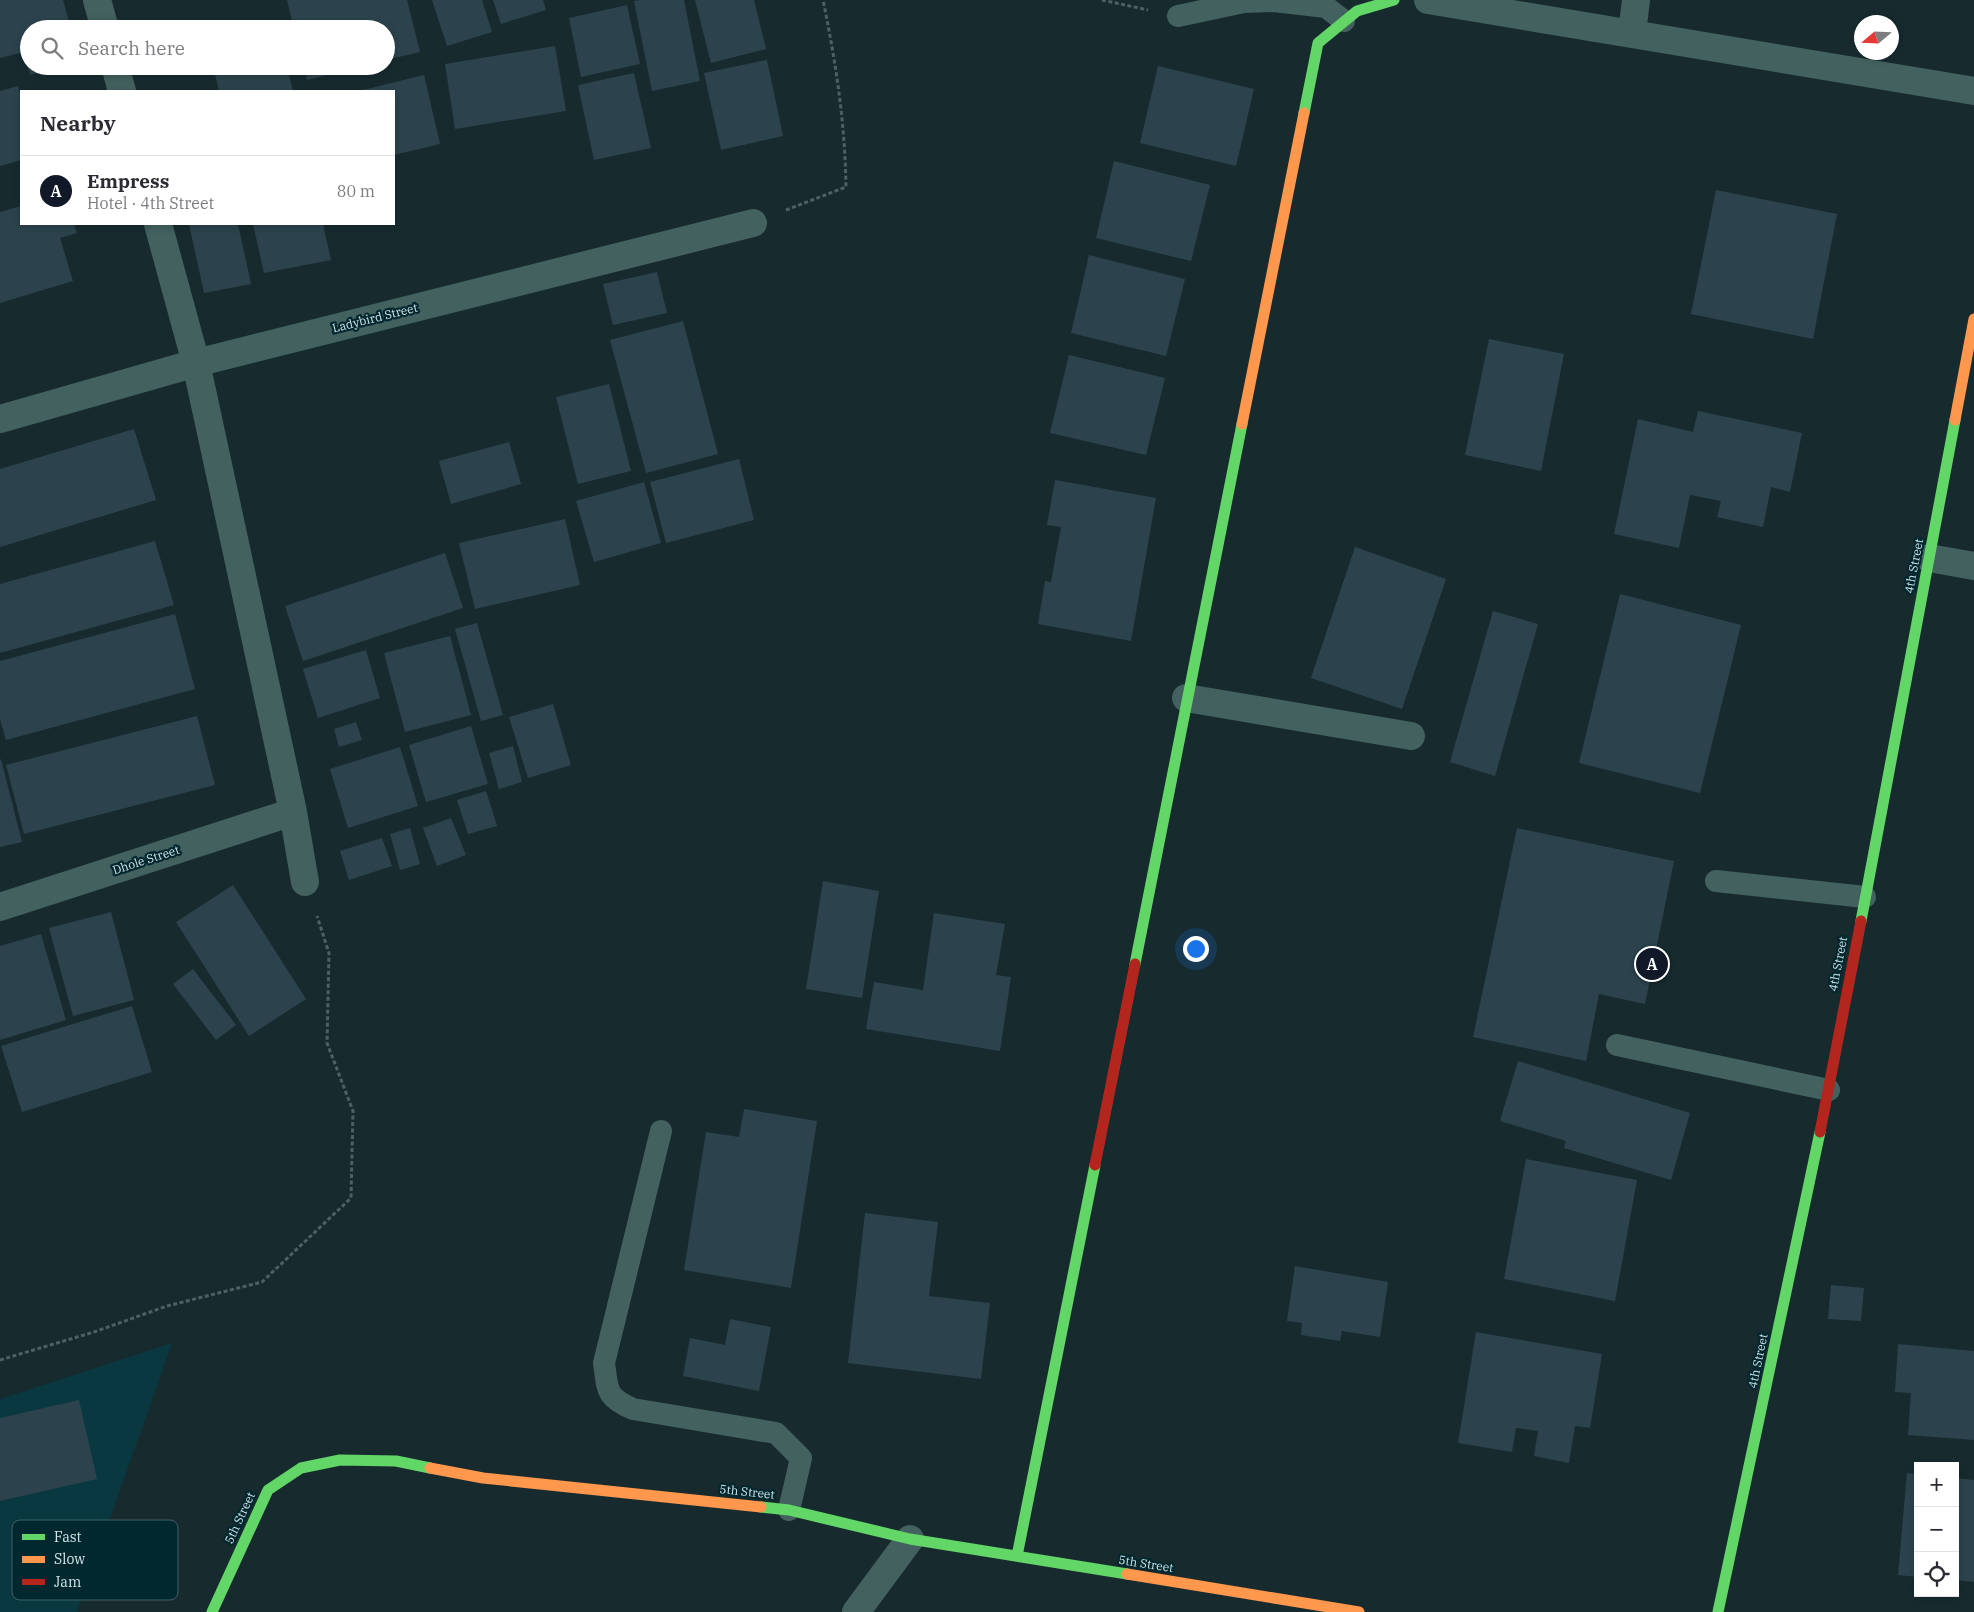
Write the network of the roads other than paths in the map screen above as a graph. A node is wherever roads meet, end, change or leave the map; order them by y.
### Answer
1 (97, 0) edge
2 (1394, 0) edge
3 (1428, 0) edge
4 (1636, 0) edge
5 (1178, 16) road end
6 (103, 20) edge
7 (1344, 21) junction
8 (1632, 34) junction
9 (118, 75) edge
10 (122, 90) edge
11 (1974, 90) edge
12 (752, 223) road end
13 (158, 225) edge
14 (1974, 319) edge
15 (196, 363) junction
16 (0, 419) edge
17 (1929, 558) junction
18 (1974, 566) edge
19 (1186, 698) junction
20 (1411, 736) dead end
21 (293, 812) junction
22 (1716, 881) dead end
23 (305, 882) road end
24 (1865, 897) junction
25 (0, 907) edge
26 (1617, 1045) dead end
27 (1829, 1090) junction
28 (661, 1131) dead end
29 (789, 1510) junction
30 (910, 1539) junction
31 (1017, 1556) junction
32 (1269, 1605) edge
33 (212, 1612) edge
34 (856, 1612) edge
35 (1359, 1612) edge
36 (1718, 1612) edge

1 - 6 street
2 - 7 street
3 - 8 street
4 - 8 street
5 - 7 lane
7 - 19 street
8 - 11 street
9 - 10 street
12 - 15 street, Ladybird Street
13 - 15 street
14 - 17 street, 4th Street
15 - 16 street, Ladybird Street
15 - 21 street
17 - 18 street
17 - 24 street, 4th Street
19 - 20 street
19 - 31 street
21 - 23 street
21 - 25 street, Dhole Street
22 - 24 lane
24 - 27 street, 4th Street
26 - 27 lane
27 - 36 street, 4th Street
28 - 29 lane
29 - 30 street, 5th Street
29 - 33 street, 5th Street
30 - 31 street, 5th Street
30 - 34 street
31 - 32 street, 5th Street
32 - 35 street, 5th Street

